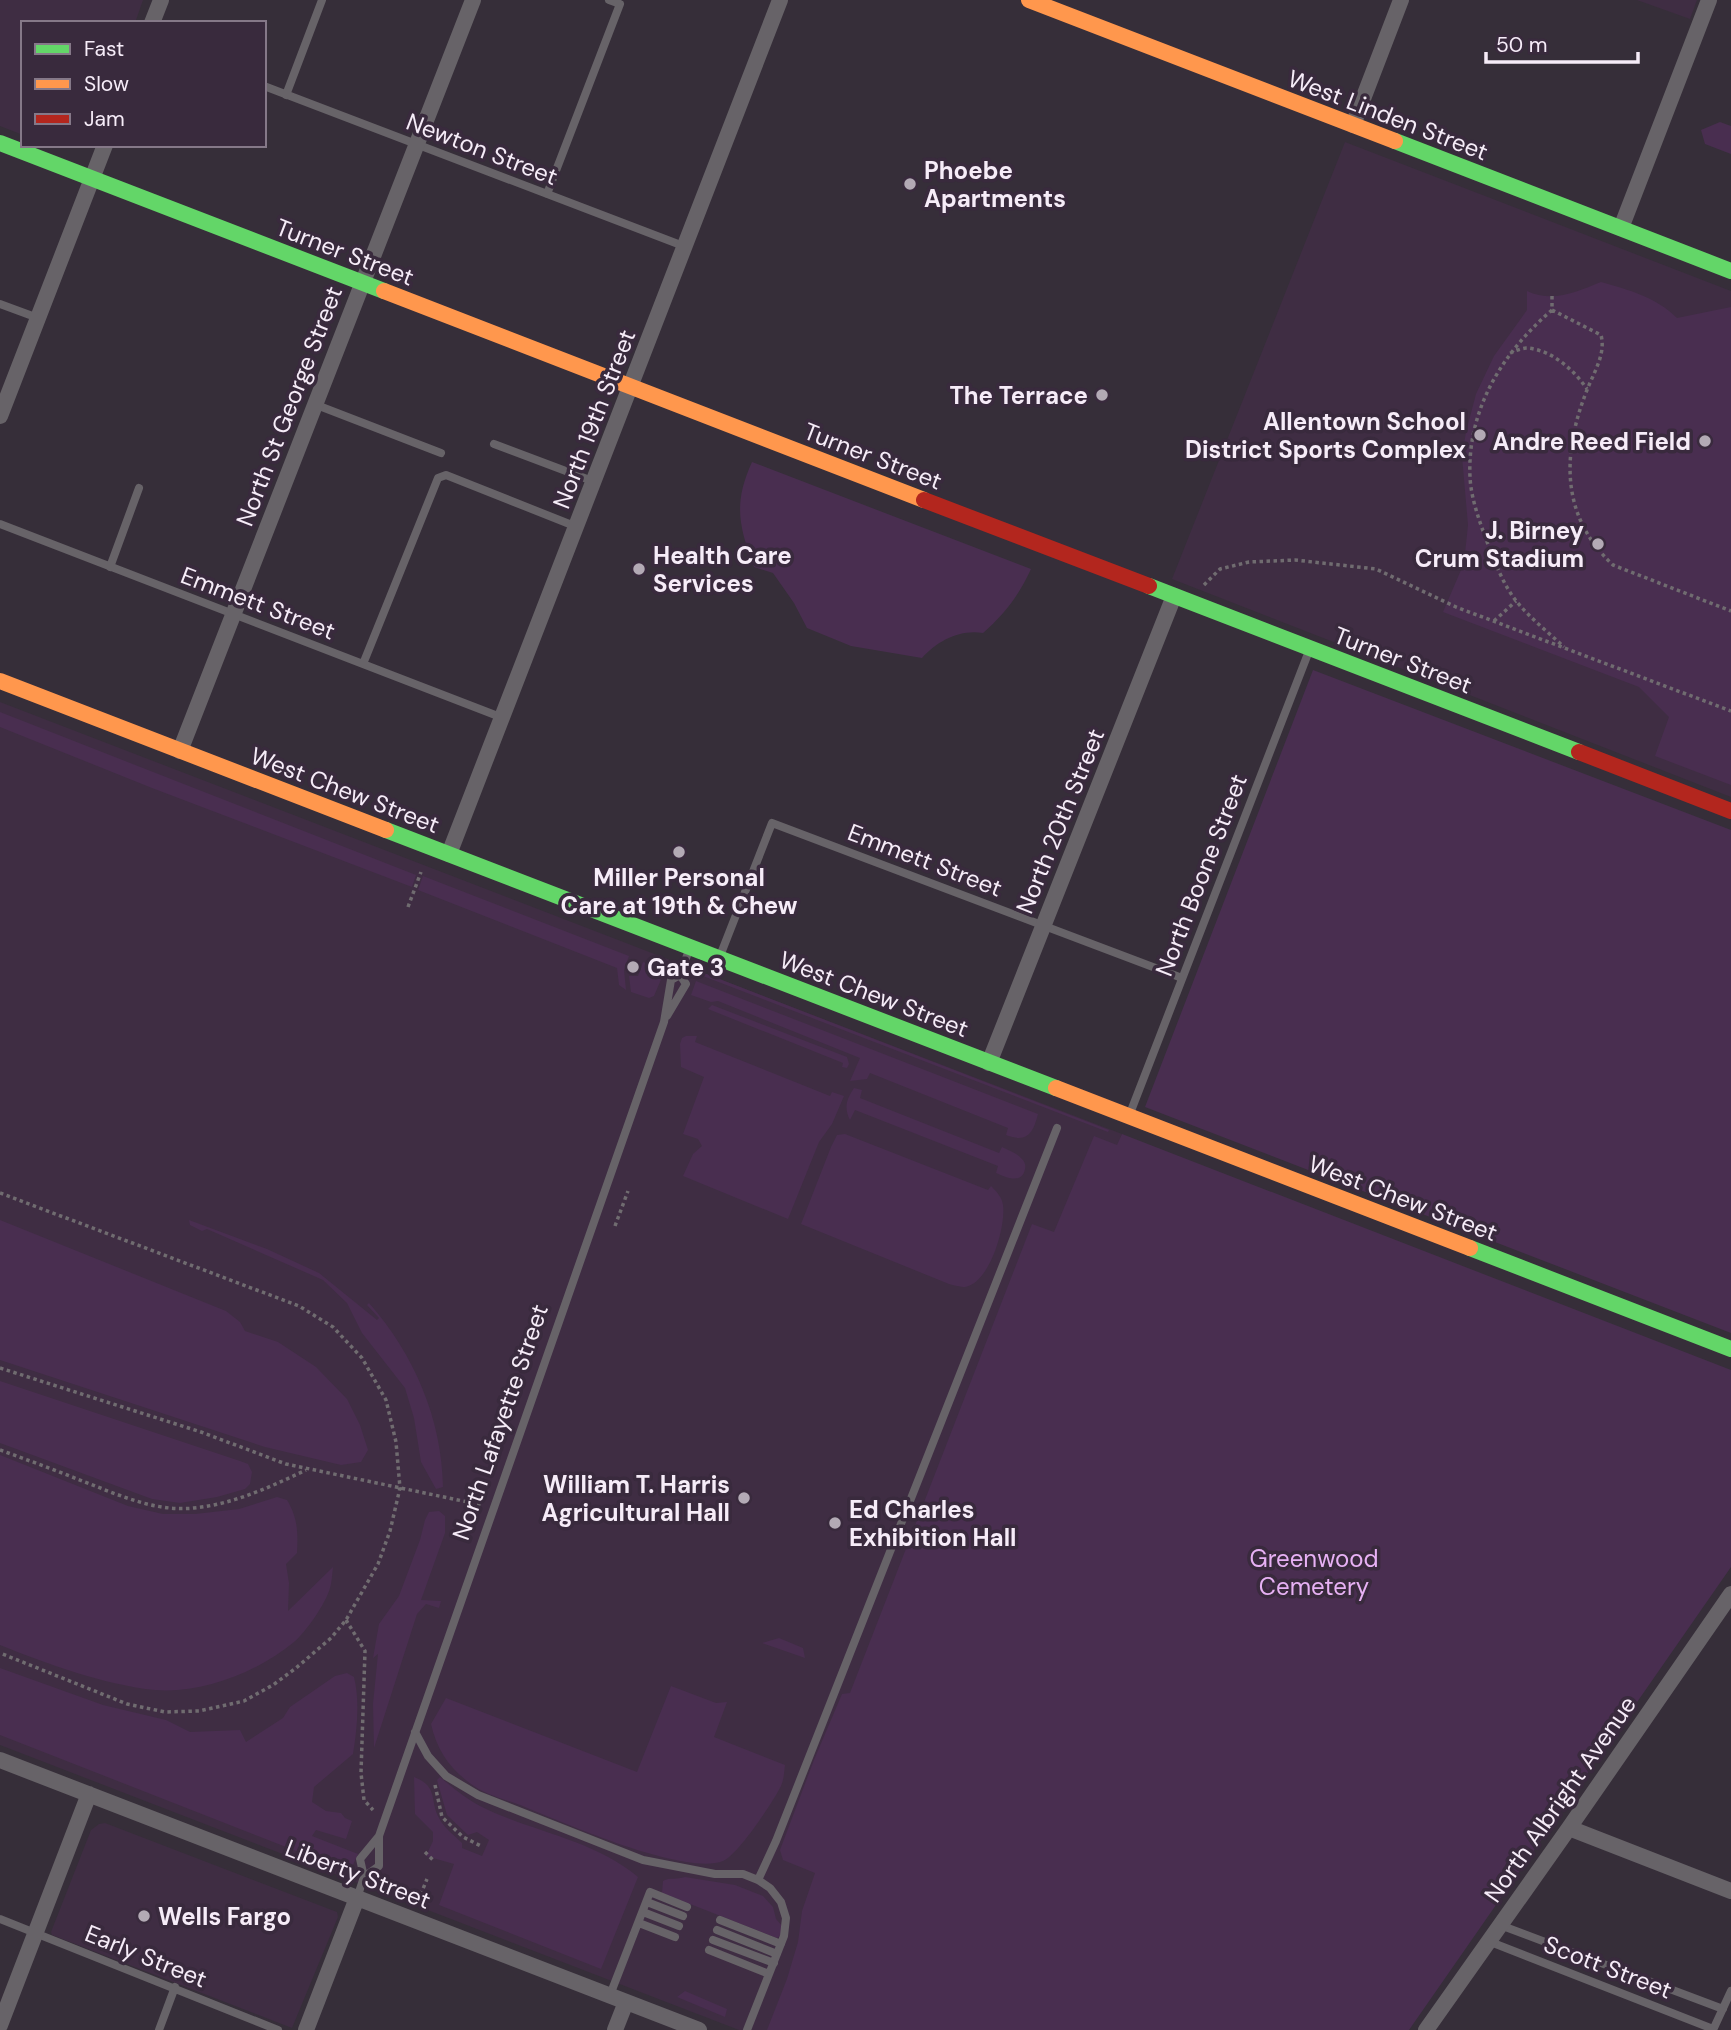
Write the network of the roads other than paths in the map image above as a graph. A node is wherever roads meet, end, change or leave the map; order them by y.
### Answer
1 (161, 0) edge
2 (322, 0) edge
3 (473, 0) edge
4 (609, 0) edge
5 (780, 0) edge
6 (1029, 0) edge
7 (1401, 0) edge
8 (1709, 0) edge
9 (153, 21) edge
10 (266, 87) edge
11 (286, 95) junction
12 (1353, 125) junction
13 (0, 143) edge
14 (415, 144) junction
15 (104, 147) edge
16 (92, 178) junction
17 (547, 194) junction
18 (1620, 228) junction
19 (686, 247) junction
20 (1731, 271) edge
21 (361, 282) junction
22 (0, 304) edge
23 (38, 318) junction
24 (631, 387) junction
25 (314, 404) junction
26 (0, 416) edge
27 (495, 443) dead end
28 (441, 453) dead end
29 (595, 482) junction
30 (139, 488) dead end
31 (0, 524) edge
32 (577, 527) junction
33 (110, 566) junction
34 (1174, 596) junction
35 (233, 614) junction
36 (1310, 648) junction
37 (363, 664) junction
38 (0, 681) edge
39 (503, 718) junction
40 (180, 751) junction
41 (1731, 811) edge
42 (449, 854) junction
43 (1044, 926) junction
44 (690, 947) junction
45 (719, 958) junction
46 (1182, 978) junction
47 (989, 1063) junction
48 (1128, 1116) junction
49 (1057, 1128) dead end
50 (1731, 1349) edge
51 (1731, 1594) edge
52 (415, 1732) junction
53 (0, 1760) edge
54 (89, 1794) junction
55 (1569, 1828) junction
56 (379, 1836) junction
57 (365, 1877) junction
58 (758, 1880) junction
59 (1731, 1891) edge
60 (357, 1898) junction
61 (647, 1902) junction
62 (687, 1907) dead end
63 (642, 1912) junction
64 (683, 1916) dead end
65 (0, 1919) edge
66 (720, 1920) dead end
67 (639, 1923) junction
68 (679, 1926) dead end
69 (1500, 1926) junction
70 (717, 1930) dead end
71 (35, 1933) junction
72 (675, 1937) dead end
73 (713, 1940) dead end
74 (1488, 1941) junction
75 (781, 1944) junction
76 (709, 1950) dead end
77 (777, 1954) junction
78 (774, 1963) junction
79 (769, 1973) junction
80 (175, 1987) junction
81 (1731, 1991) edge
82 (610, 1996) junction
83 (626, 2002) junction
84 (1723, 2009) junction
85 (0, 2025) edge
86 (159, 2030) edge
87 (278, 2030) edge
88 (306, 2030) edge
89 (615, 2030) edge
90 (699, 2030) edge
91 (747, 2030) edge
92 (1426, 2030) edge
93 (1713, 2030) edge

1 - 9 street
2 - 11 lane
3 - 14 street, North St George Street
4 - 17 lane
5 - 19 street, North 19th Street
6 - 12 street, West Linden Street
7 - 12 street
8 - 18 street
10 - 11 lane, Newton Street
11 - 14 lane, Newton Street
12 - 18 street, West Linden Street
13 - 16 street, Turner Street
14 - 17 lane, Newton Street
14 - 21 street, North St George Street
15 - 16 street
16 - 21 street, Turner Street
16 - 23 street
17 - 19 lane, Newton Street
18 - 20 street, West Linden Street
19 - 24 street, North 19th Street
21 - 24 street, Turner Street
21 - 25 street, North St George Street
22 - 23 lane
23 - 26 street
24 - 29 street, North 19th Street
24 - 34 street, Turner Street
25 - 28 lane
25 - 35 street, North St George Street
27 - 29 lane
29 - 32 street, North 19th Street
30 - 33 lane
31 - 33 lane, Emmett Street
32 - 37 lane
32 - 39 street, North 19th Street
33 - 35 lane, Emmett Street
34 - 36 street, Turner Street
34 - 43 street, North 20th Street
35 - 37 lane, Emmett Street
35 - 40 street, North St George Street
36 - 41 street, Turner Street
36 - 46 lane, North Boone Street
37 - 39 lane, Emmett Street
38 - 40 street, West Chew Street
39 - 42 street, North 19th Street
40 - 42 street, West Chew Street
42 - 44 street, West Chew Street
43 - 45 lane, Emmett Street
43 - 46 lane, Emmett Street
43 - 47 street, North 20th Street
44 - 45 street, West Chew Street
44 - 52 lane, North Lafayette Street
45 - 47 street, West Chew Street
46 - 48 lane, North Boone Street
47 - 48 street, West Chew Street
48 - 50 street, West Chew Street
49 - 58 lane
51 - 55 street, North Albright Avenue
52 - 56 lane, North Lafayette Street
52 - 58 lane
53 - 54 street, Liberty Street
54 - 60 street, Liberty Street
54 - 71 street
55 - 59 street
55 - 69 street, North Albright Avenue
56 - 57 lane, North Lafayette Street
56 - 57 lane, North Lafayette Street
57 - 60 lane, North Lafayette Street
58 - 75 lane
60 - 82 street, Liberty Street
60 - 88 street, North Lafayette Street
61 - 62 lane
61 - 63 lane
61 - 64 lane
63 - 67 lane
63 - 68 lane
65 - 71 lane, Early Street
66 - 75 lane
67 - 72 lane
67 - 82 lane
69 - 74 street, North Albright Avenue
69 - 84 lane
70 - 77 lane
71 - 80 lane, Early Street
71 - 85 street
73 - 78 lane
74 - 92 street, North Albright Avenue
74 - 93 lane, Scott Street
75 - 77 lane
76 - 79 lane
77 - 78 lane
78 - 79 lane
79 - 91 lane
80 - 86 lane
80 - 87 lane, Early Street
81 - 84 lane
82 - 83 street, Liberty Street
83 - 89 street
83 - 90 street, Liberty Street
84 - 93 lane

